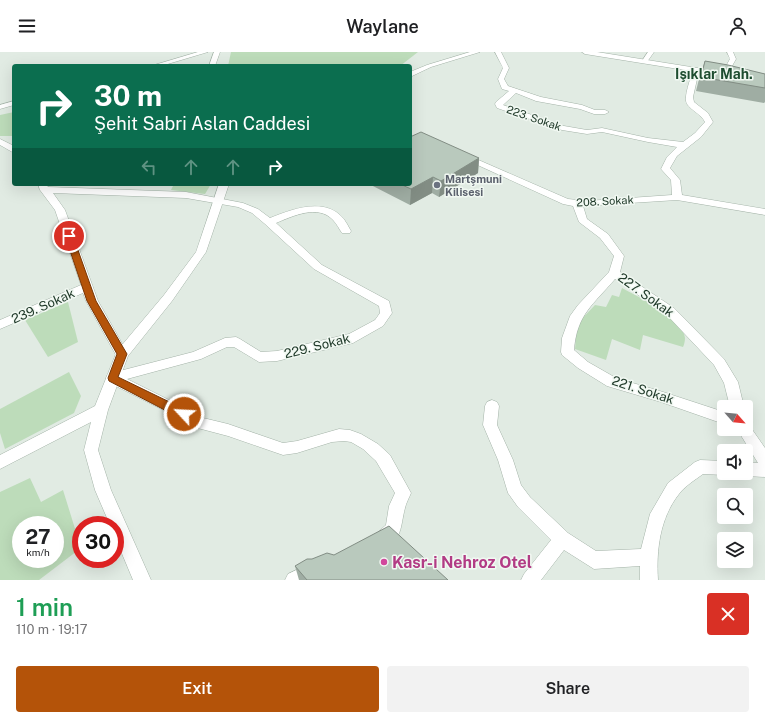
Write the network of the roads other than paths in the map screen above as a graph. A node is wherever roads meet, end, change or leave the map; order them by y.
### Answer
1 (205, 52) edge
2 (217, 52) edge
3 (477, 52) edge
4 (498, 52) edge
5 (586, 52) edge
6 (651, 52) edge
7 (730, 52) edge
8 (645, 61) junction
9 (161, 64) edge
10 (213, 64) edge
11 (696, 70) junction
12 (412, 74) edge
13 (513, 90) junction
14 (12, 104) edge
15 (0, 107) edge
16 (605, 112) dead end
17 (2, 143) edge
18 (684, 145) junction
19 (12, 149) edge
20 (458, 154) edge
21 (223, 186) edge
22 (43, 187) edge
23 (677, 197) junction
24 (219, 200) junction
25 (577, 204) junction
26 (765, 212) edge
27 (269, 222) junction
28 (346, 231) dead end
29 (614, 273) junction
30 (87, 287) junction
31 (0, 325) edge
32 (122, 354) junction
33 (113, 378) junction
34 (735, 400) edge
35 (492, 406) dead end
36 (101, 410) junction
37 (717, 416) edge
38 (749, 436) edge
39 (765, 461) edge
40 (0, 462) edge
41 (717, 468) edge
42 (753, 469) edge
43 (765, 470) edge
44 (562, 539) junction
45 (371, 549) edge
46 (648, 557) junction
47 (324, 567) edge
48 (142, 580) edge
49 (294, 580) edge
50 (530, 580) edge
51 (649, 580) edge

1 - 9 street
2 - 10 street
3 - 12 street
4 - 13 street, 223. Sokak
5 - 8 street
6 - 8 street
7 - 11 street
8 - 11 street
11 - 18 street
13 - 16 street
13 - 18 street, 223. Sokak
14 - 15 street
17 - 19 street
18 - 23 street
20 - 25 street, 208. Sokak
21 - 24 street
22 - 24 street, 229. Sokak
22 - 30 street
23 - 25 street, 208. Sokak
23 - 26 street, 208. Sokak
24 - 27 street, 229. Sokak
24 - 32 street
25 - 29 street, 227. Sokak
27 - 28 street
27 - 33 street, 229. Sokak
29 - 34 street, 227. Sokak
29 - 37 street, 221. Sokak
30 - 31 street, 239. Sokak
30 - 32 street
32 - 33 street
33 - 36 street
33 - 45 street
35 - 44 street
36 - 40 street
36 - 48 street
38 - 39 street
41 - 46 street
42 - 43 street
44 - 46 street
44 - 50 street
46 - 51 street
47 - 49 street

